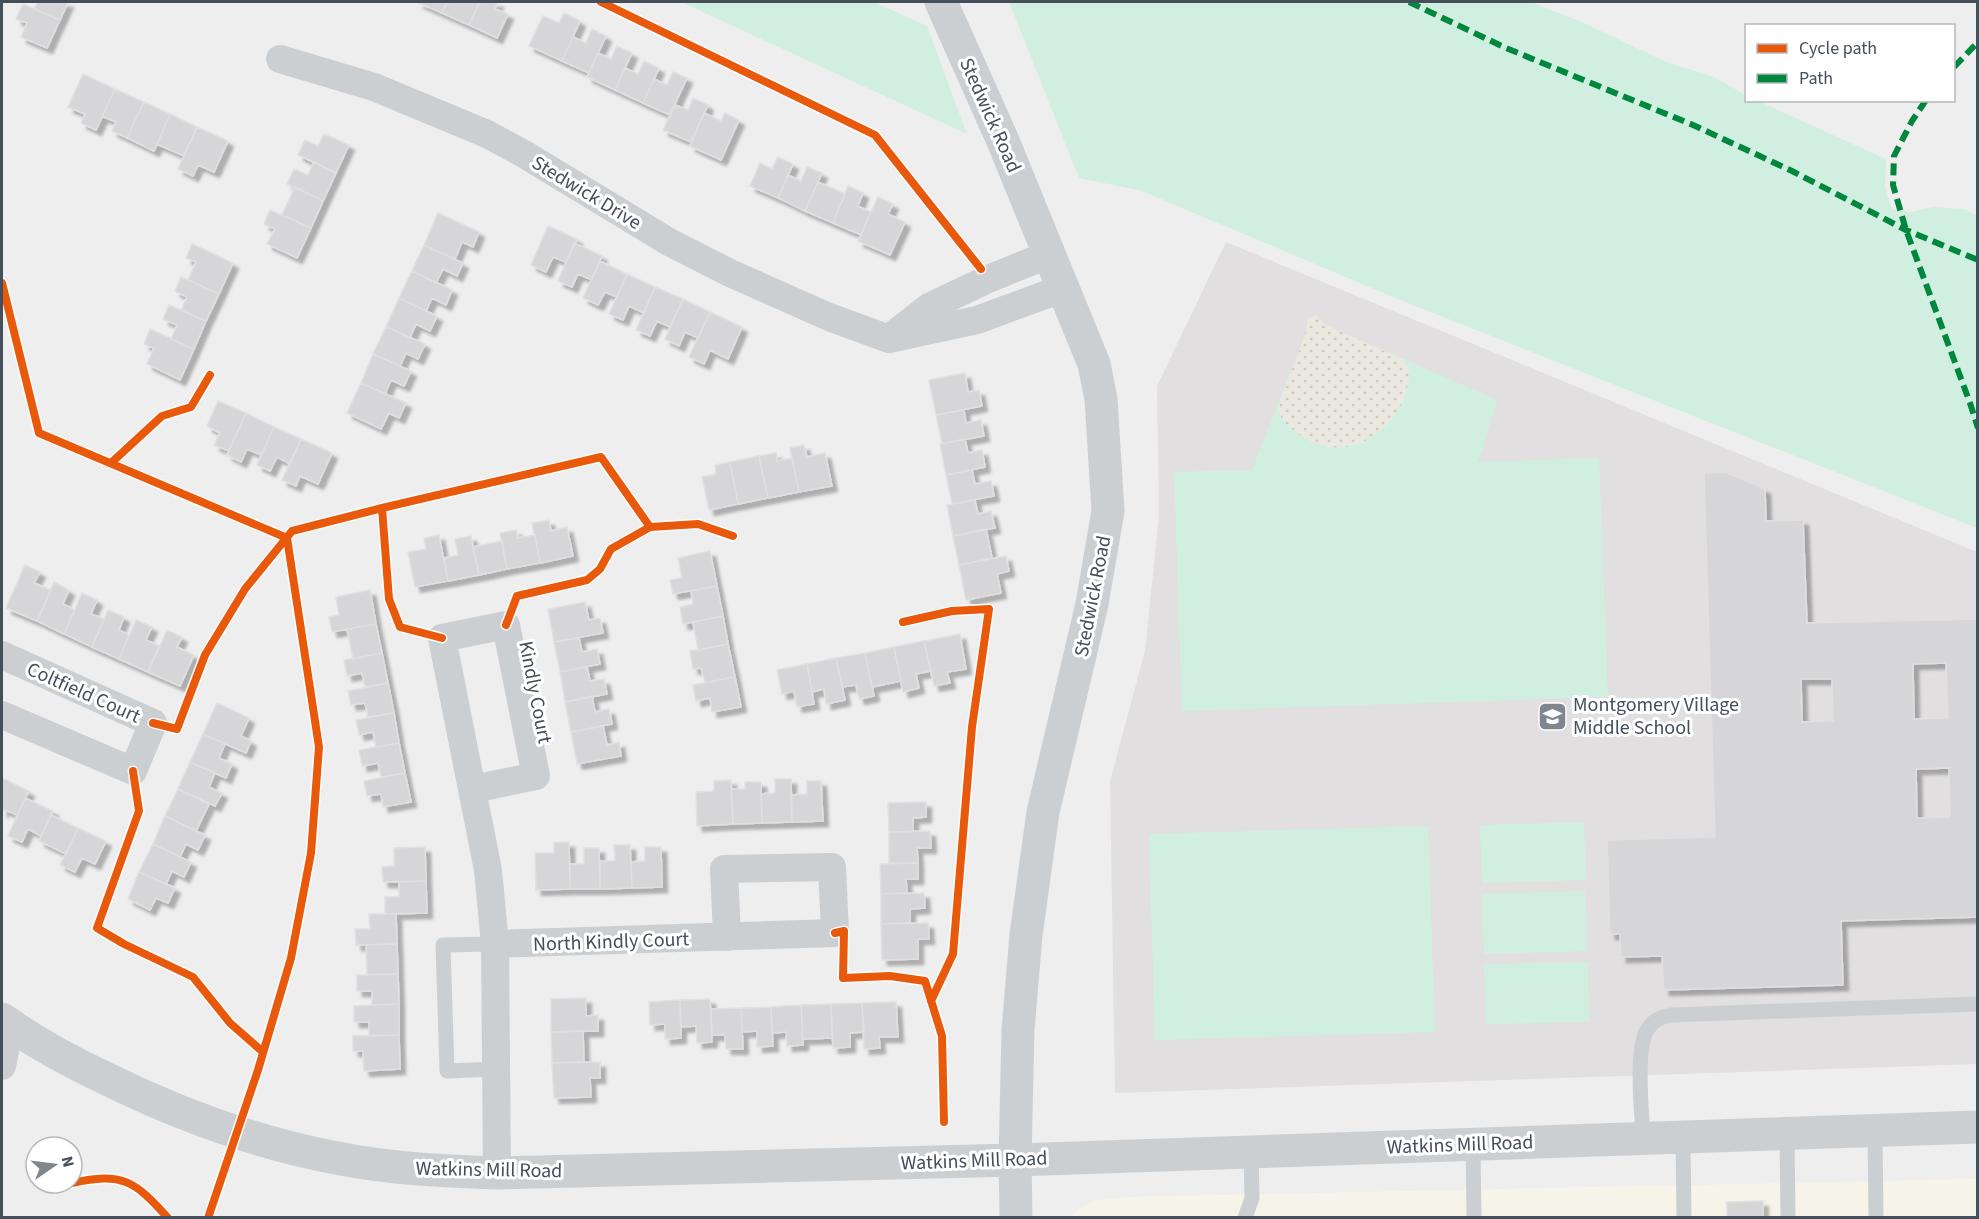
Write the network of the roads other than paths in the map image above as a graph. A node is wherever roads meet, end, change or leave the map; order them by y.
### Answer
1 (941, 2) edge
2 (280, 59) dead end
3 (1050, 254) junction
4 (1064, 288) junction
5 (889, 339) junction
6 (2, 655) edge
7 (2, 715) edge
8 (473, 789) junction
9 (727, 938) dead end
10 (495, 944) junction
11 (1977, 1004) edge
12 (4, 1025) edge
13 (2, 1065) edge
14 (496, 1069) junction
15 (1977, 1127) edge
16 (1875, 1131) junction
17 (1787, 1134) junction
18 (1683, 1137) junction
19 (1643, 1138) junction
20 (1473, 1144) junction
21 (1251, 1152) junction
22 (1015, 1160) junction
23 (497, 1173) junction
24 (1016, 1218) edge
25 (1245, 1218) edge
26 (1474, 1218) edge
27 (1684, 1218) edge
28 (1788, 1218) edge
29 (1876, 1218) edge

1 - 3 street, Stedwick Road
2 - 5 street, Stedwick Drive
3 - 4 street, Stedwick Road
3 - 5 street
4 - 5 street
4 - 22 street, Stedwick Road
6 - 7 street, Coltfield Court
8 - 8 street, Kindly Court
8 - 10 street, Kindly Court
9 - 10 street, North Kindly Court
10 - 14 street, Kindly Court
10 - 14 lane
11 - 19 lane
12 - 13 street
12 - 23 street, Watkins Mill Road
14 - 23 street, Kindly Court
15 - 16 street, Watkins Mill Road
16 - 17 street, Watkins Mill Road
16 - 29 lane
17 - 18 street, Watkins Mill Road
17 - 28 lane
18 - 19 street, Watkins Mill Road
18 - 27 lane
19 - 20 street, Watkins Mill Road
20 - 21 street, Watkins Mill Road
20 - 26 lane
21 - 22 street, Watkins Mill Road
21 - 25 lane
22 - 23 street, Watkins Mill Road
22 - 24 street, Stedwick Road

